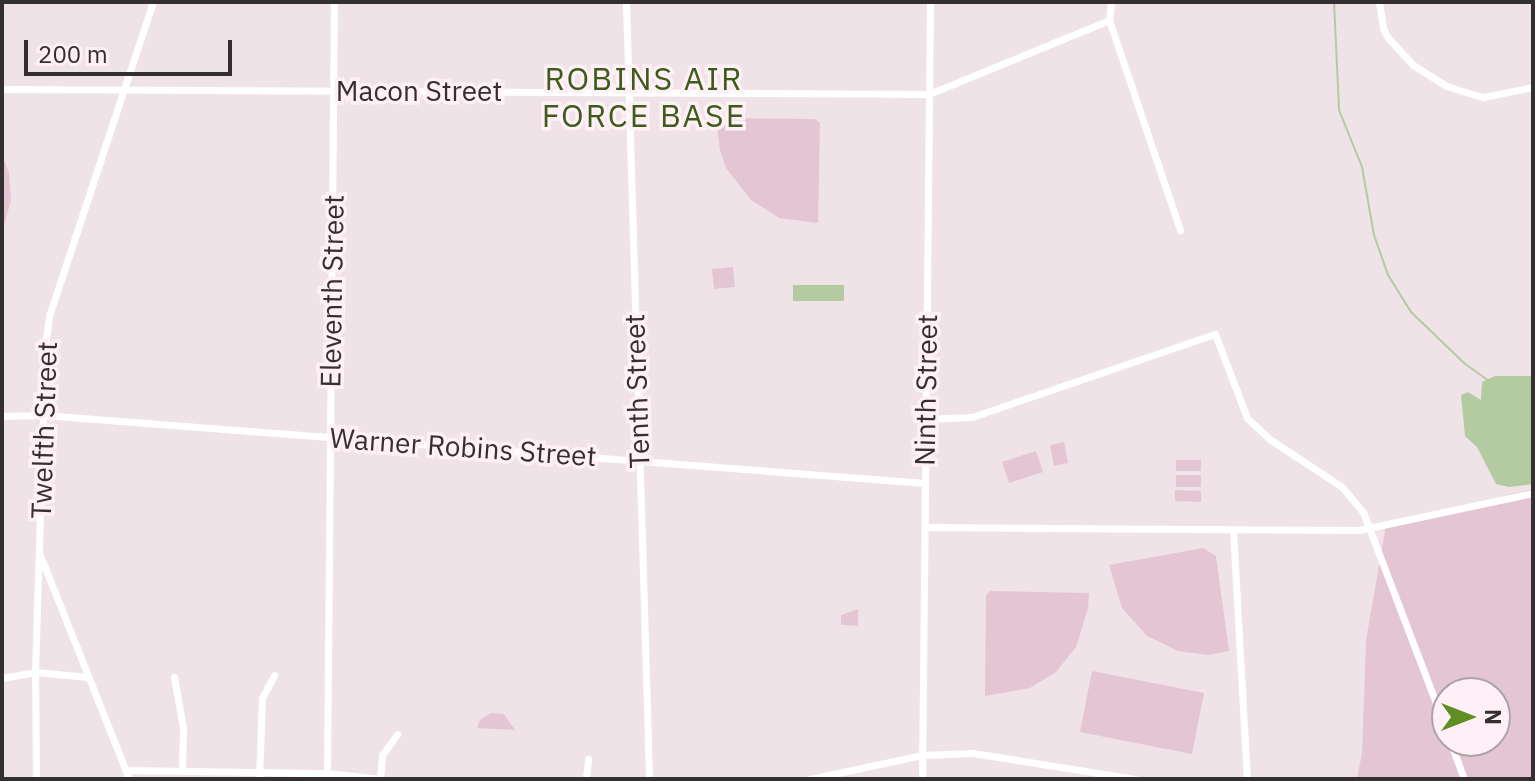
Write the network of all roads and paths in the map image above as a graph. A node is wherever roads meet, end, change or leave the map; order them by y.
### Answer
1 (153, 2) edge
2 (334, 2) edge
3 (626, 2) edge
4 (930, 2) edge
5 (1111, 2) edge
6 (1379, 2) edge
7 (1109, 20) junction
8 (1533, 87) edge
9 (2, 89) edge
10 (126, 89) junction
11 (334, 91) junction
12 (630, 92) junction
13 (929, 94) junction
14 (1180, 230) dead end
15 (43, 415) junction
16 (2, 416) edge
17 (925, 419) junction
18 (330, 437) junction
19 (640, 460) junction
20 (925, 483) junction
21 (1533, 493) edge
22 (925, 527) junction
23 (1370, 528) junction
24 (1233, 530) junction
25 (39, 553) junction
26 (35, 672) junction
27 (274, 675) dead end
28 (88, 677) junction
29 (174, 677) dead end
30 (2, 678) edge
31 (1431, 690) edge
32 (397, 734) dead end
33 (922, 755) junction
34 (1456, 757) edge
35 (588, 759) dead end
36 (126, 770) junction
37 (182, 770) junction
38 (327, 773) junction
39 (259, 775) edge
40 (36, 779) edge
41 (129, 779) edge
42 (380, 779) edge
43 (586, 779) edge
44 (649, 779) edge
45 (810, 779) edge
46 (922, 779) edge
47 (1136, 779) edge
48 (1247, 779) edge
49 (1464, 779) edge

1 - 10 street, Twelfth Street
2 - 11 street, Eleventh Street
3 - 12 street, Tenth Street
4 - 13 street, Ninth Street
5 - 7 street
6 - 8 street
7 - 13 street, Macon Street
7 - 14 street
9 - 10 street, Macon Street
10 - 11 street, Macon Street
10 - 15 street, Twelfth Street
11 - 12 street, Macon Street
11 - 18 street, Eleventh Street
12 - 13 street, Macon Street
12 - 19 street, Tenth Street
13 - 17 street, Ninth Street
15 - 16 street, Warner Robins Street
15 - 18 street, Warner Robins Street
15 - 25 street, Twelfth Street
17 - 20 street, Ninth Street
17 - 23 street
18 - 19 street, Warner Robins Street
18 - 38 street, Eleventh Street
19 - 20 street, Warner Robins Street
19 - 44 street, Tenth Street
20 - 22 street, Ninth Street
21 - 23 street
22 - 24 street
22 - 33 street, Ninth Street
23 - 24 street
23 - 31 street
24 - 48 street
25 - 26 street, Twelfth Street
25 - 28 street
26 - 28 street
26 - 30 street
26 - 40 street, Twelfth Street
27 - 39 street
28 - 36 street
29 - 37 street
32 - 42 street
33 - 45 street
33 - 46 street, Ninth Street
33 - 47 street
34 - 49 street
35 - 43 street
36 - 37 street
36 - 41 street
37 - 39 street
38 - 39 street
38 - 42 street

